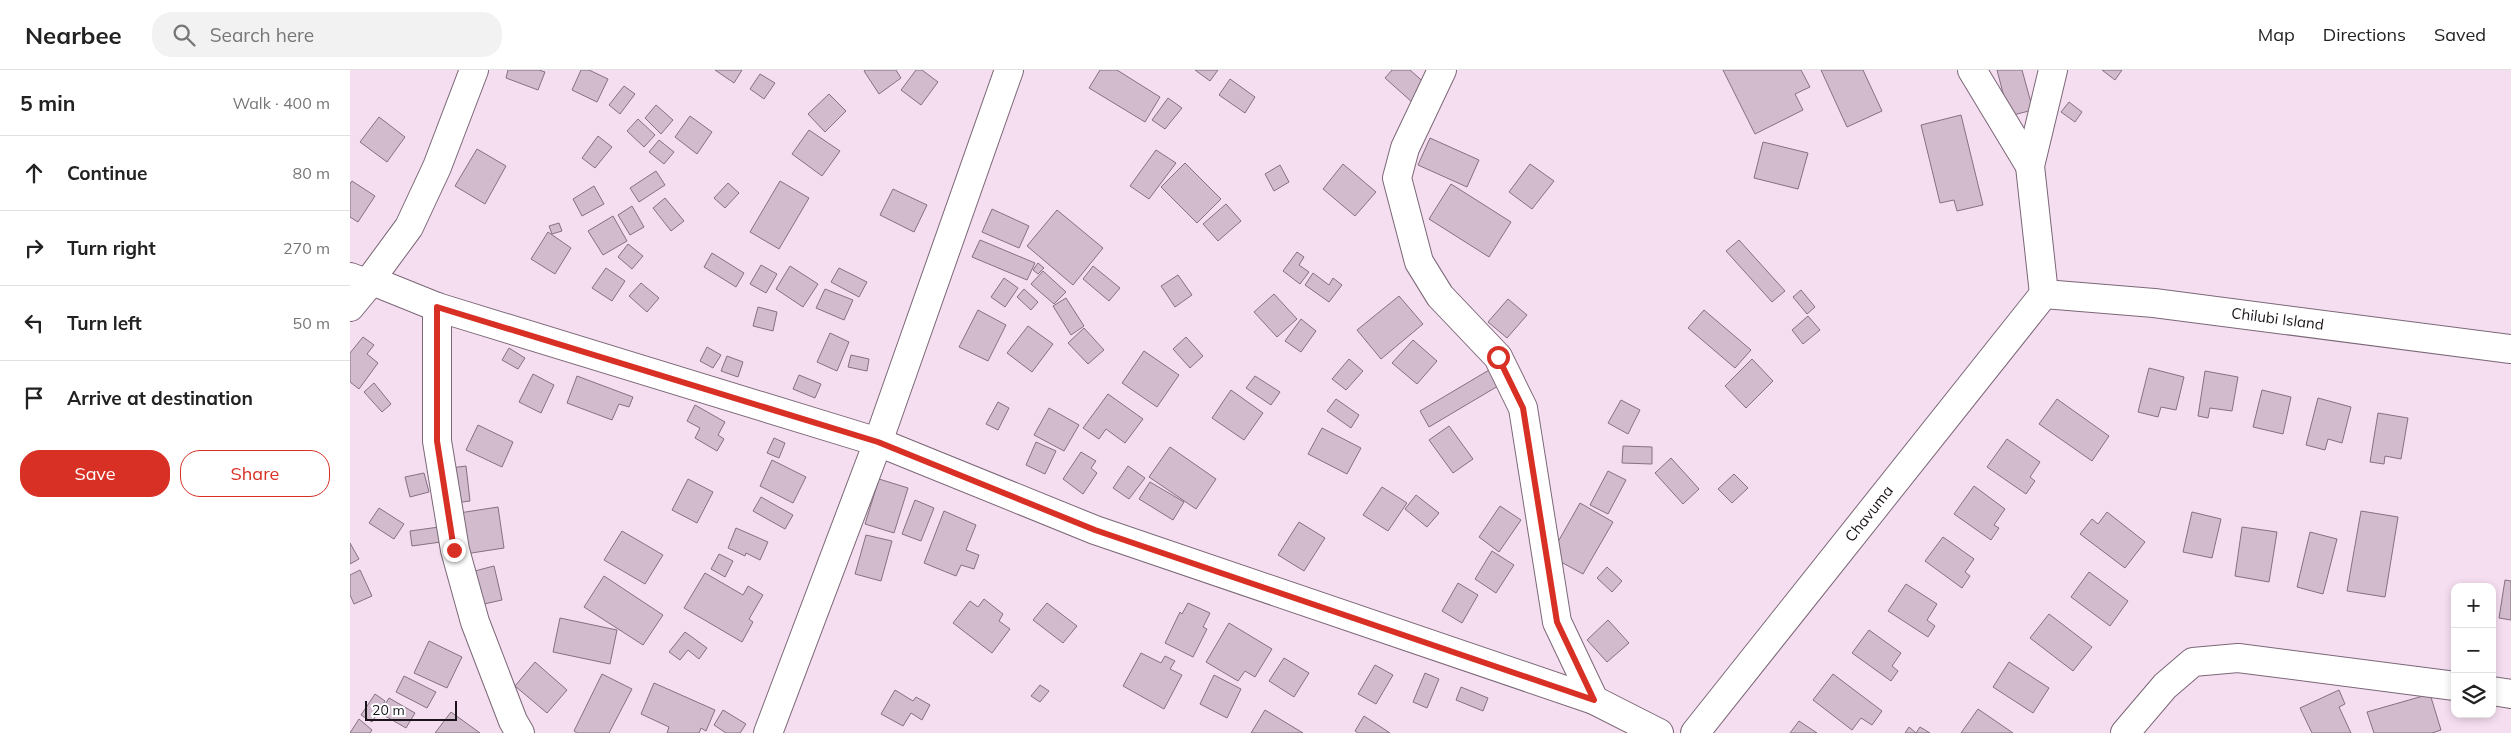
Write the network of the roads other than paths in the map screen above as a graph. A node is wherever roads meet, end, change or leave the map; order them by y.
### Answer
1 (474, 70) edge
2 (1009, 70) edge
3 (1442, 70) edge
4 (1972, 70) edge
5 (2053, 70) edge
6 (2030, 166) junction
7 (363, 280) edge
8 (2044, 294) junction
9 (350, 307) edge
10 (437, 307) junction
11 (2511, 349) edge
12 (878, 442) junction
13 (2451, 685) edge
14 (2496, 692) edge
15 (2511, 694) edge
16 (1594, 700) junction
17 (520, 733) edge
18 (768, 733) edge
19 (1659, 733) edge
20 (1695, 733) edge
21 (2125, 733) edge

1 - 7 street
2 - 12 street
3 - 16 street
4 - 6 street
5 - 6 street
6 - 8 street
7 - 9 street
7 - 10 street
8 - 11 street, Chilubi Island
8 - 20 street, Chavuma
10 - 12 street
10 - 17 street
12 - 16 street
12 - 18 street
13 - 21 street
14 - 15 street
16 - 19 street

